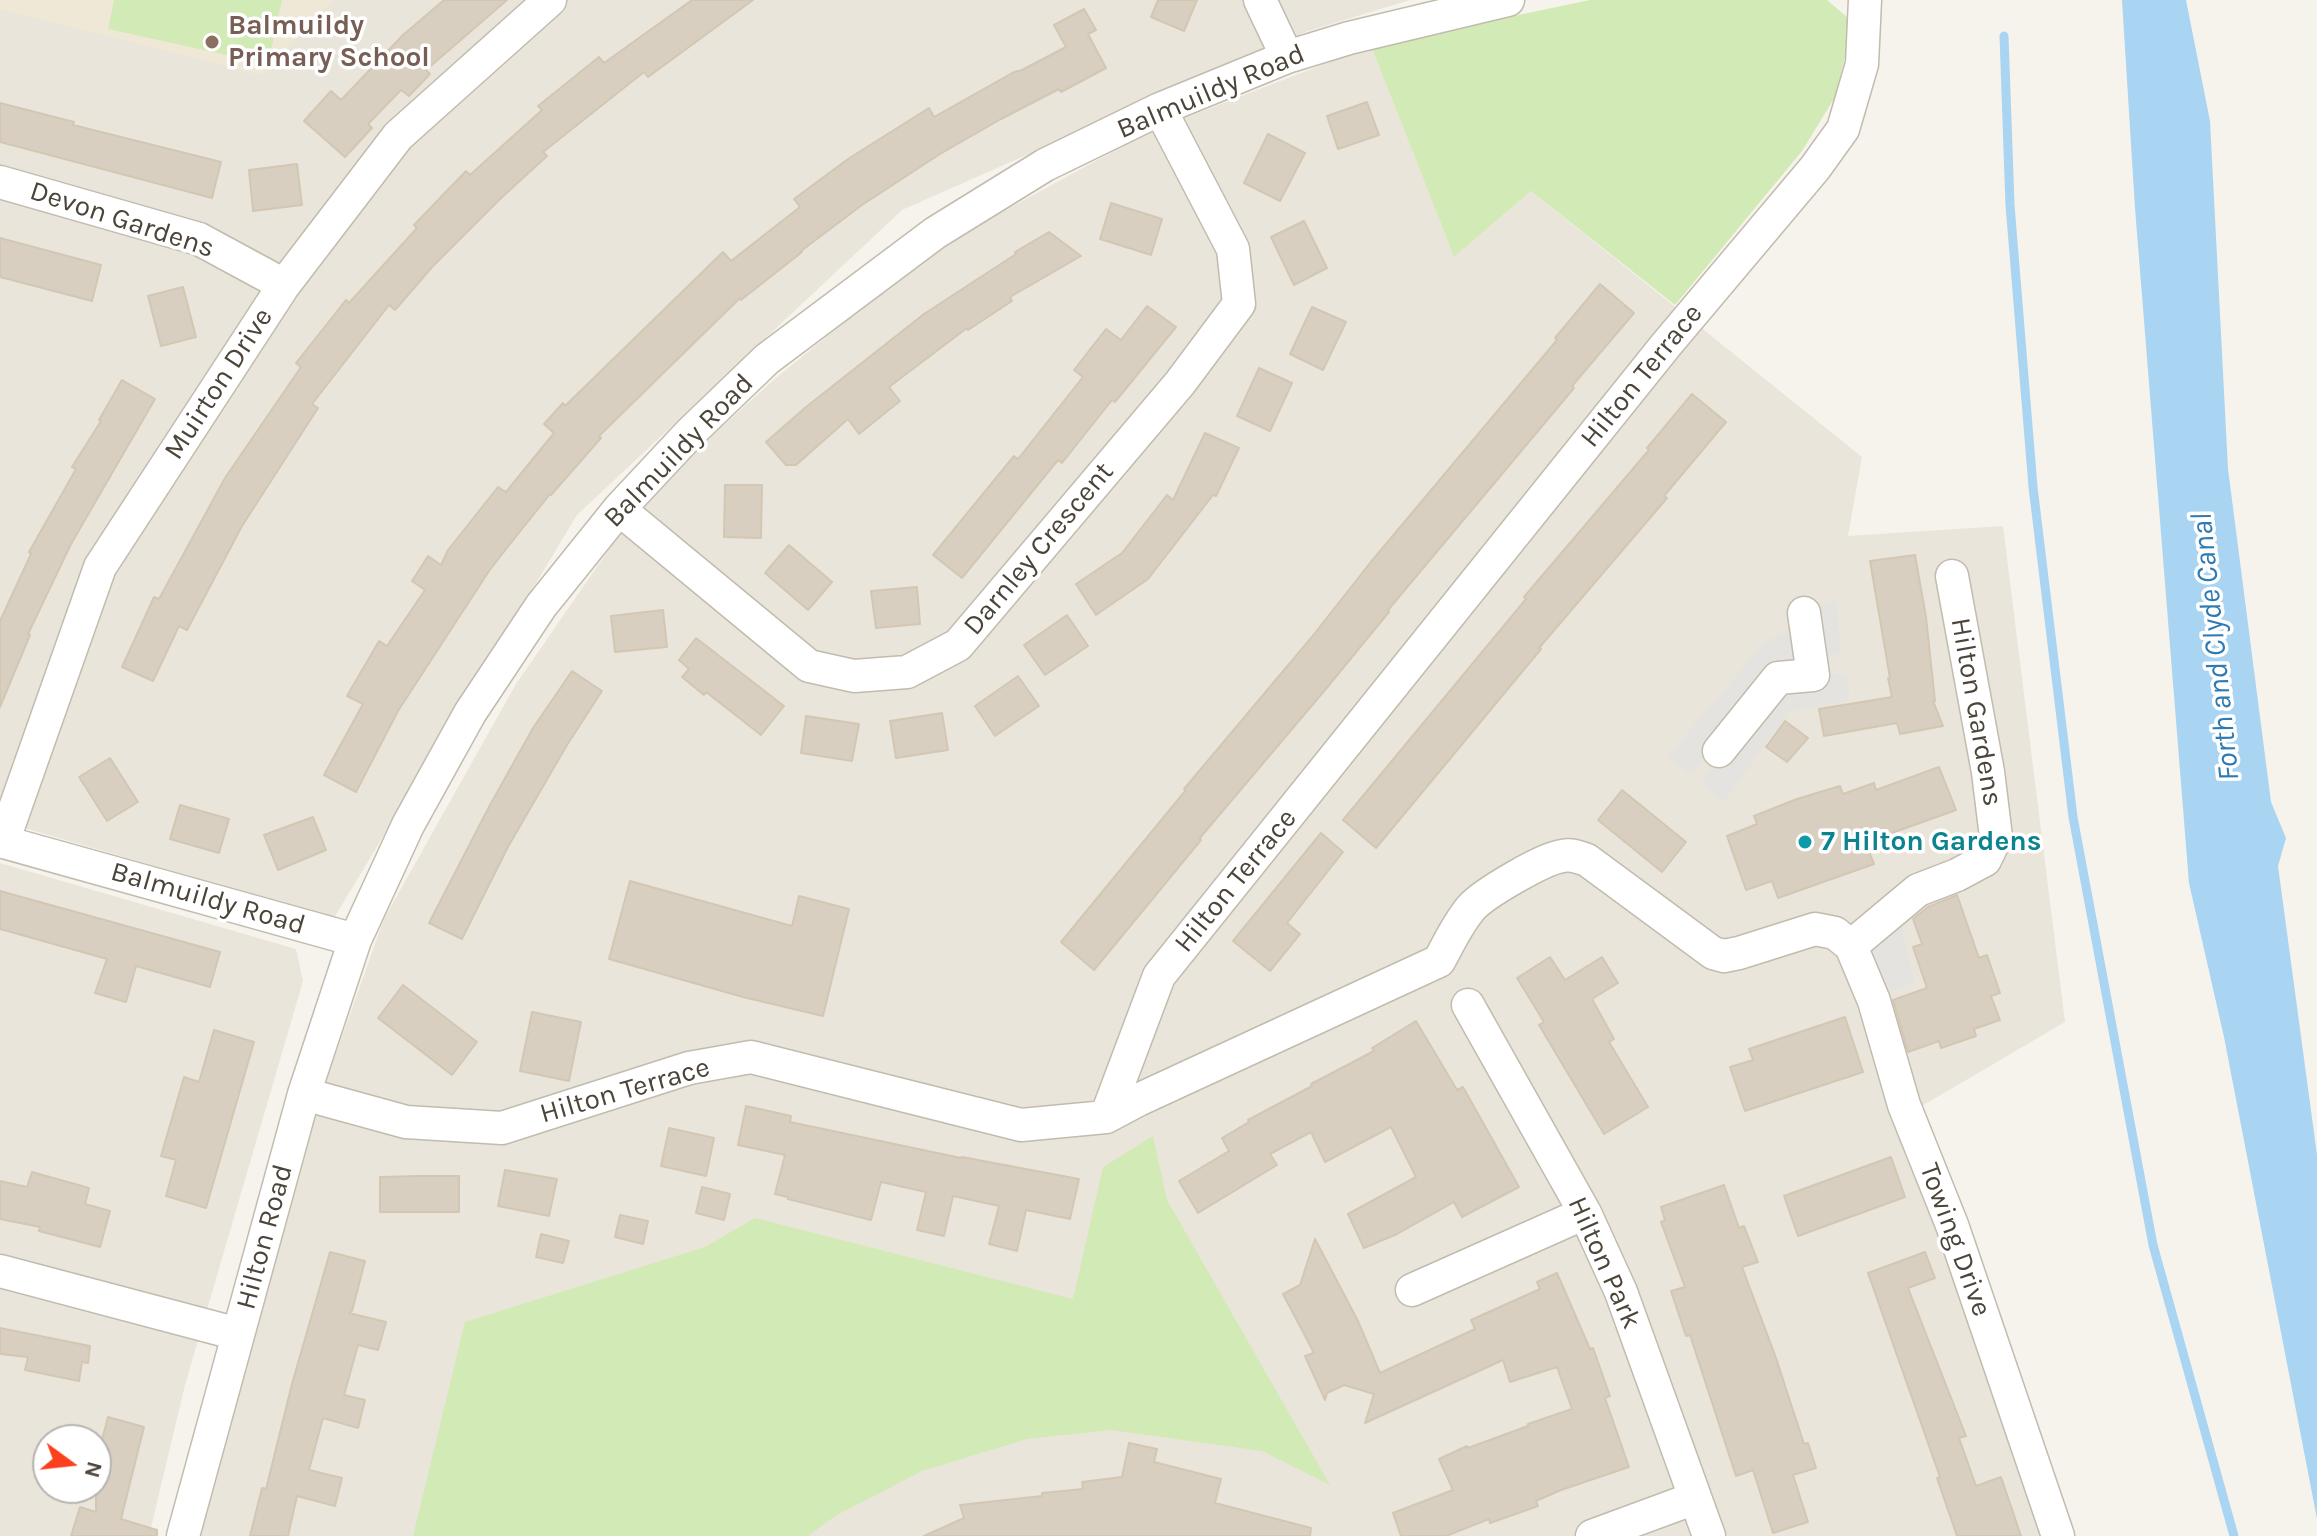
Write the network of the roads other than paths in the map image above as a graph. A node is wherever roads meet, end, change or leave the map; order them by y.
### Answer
1 (550, 0) edge
2 (1260, 0) edge
3 (1508, 0) edge
4 (1865, 0) edge
5 (1287, 57) junction
6 (1160, 109) junction
7 (0, 182) edge
8 (284, 285) junction
9 (619, 509) junction
10 (1952, 576) dead end
11 (1804, 613) dead end
12 (1719, 751) dead end
13 (2, 841) edge
14 (355, 940) junction
15 (1851, 946) junction
16 (1455, 984) junction
17 (304, 1094) junction
18 (1106, 1117) junction
19 (1585, 1213) junction
20 (0, 1271) edge
21 (1412, 1290) dead end
22 (238, 1334) junction
23 (1695, 1498) junction
24 (183, 1536) edge
25 (1592, 1536) edge
26 (1709, 1536) edge
27 (2058, 1536) edge

1 - 8 street, Muirton Drive
2 - 5 street
3 - 5 street, Balmuildy Road
4 - 18 street, Hilton Terrace
5 - 6 street, Balmuildy Road
6 - 9 street, Balmuildy Road
6 - 9 street, Darnley Crescent
7 - 8 street, Devon Gardens
8 - 13 street, Muirton Drive
9 - 14 street, Balmuildy Road
10 - 15 street, Hilton Gardens
11 - 12 street
13 - 14 street, Balmuildy Road
14 - 17 street, Hilton Road
15 - 16 street
15 - 27 street, Towing Drive
16 - 18 street
16 - 19 street, Hilton Park
17 - 18 street, Hilton Terrace
17 - 22 street, Hilton Road
19 - 21 street
19 - 23 street, Hilton Park
20 - 22 street
22 - 24 street, Hilton Road
23 - 25 street
23 - 26 street, Hilton Park

